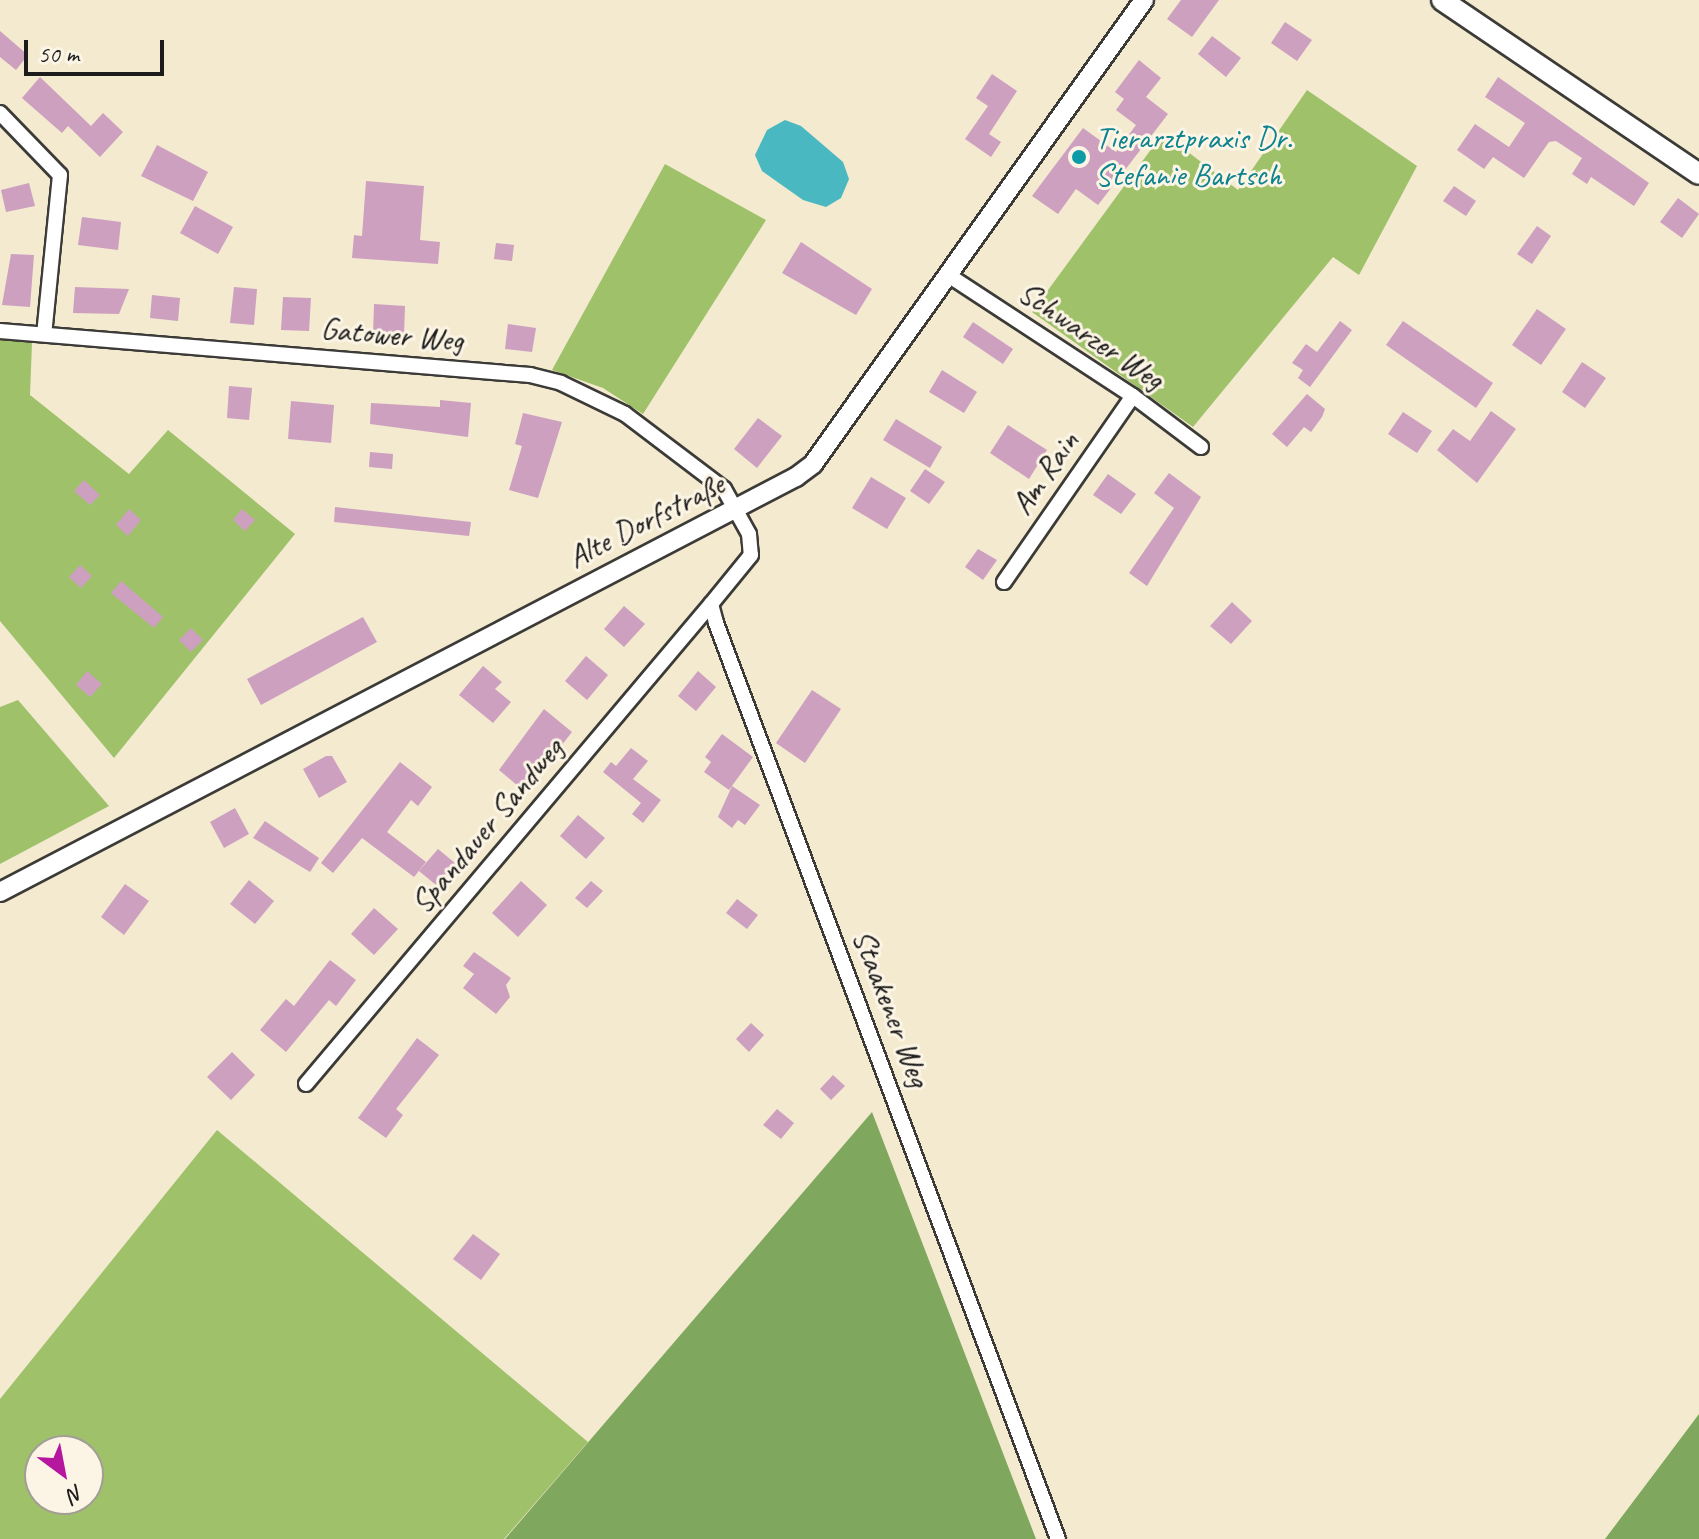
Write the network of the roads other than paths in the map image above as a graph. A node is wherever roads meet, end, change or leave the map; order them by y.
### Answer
1 (1144, 0) edge
2 (1442, 0) edge
3 (0, 113) edge
4 (0, 138) edge
5 (21, 140) junction
6 (1699, 174) edge
7 (948, 275) junction
8 (0, 331) edge
9 (44, 334) junction
10 (1133, 396) junction
11 (1201, 447) dead end
12 (735, 508) junction
13 (1004, 582) dead end
14 (711, 604) junction
15 (0, 892) edge
16 (306, 1084) dead end
17 (1058, 1539) edge

1 - 7 street, Alte Dorfstraße
2 - 6 main road
3 - 5 street
4 - 5 street
5 - 9 street
7 - 10 street, Schwarzer Weg
7 - 12 street, Alte Dorfstraße
8 - 9 street, Gatower Weg
9 - 12 street, Gatower Weg
10 - 11 street, Schwarzer Weg
10 - 13 street, Am Rain
12 - 14 street
12 - 15 street, Alte Dorfstraße
14 - 16 street, Spandauer Sandweg
14 - 17 street, Staakener Weg

